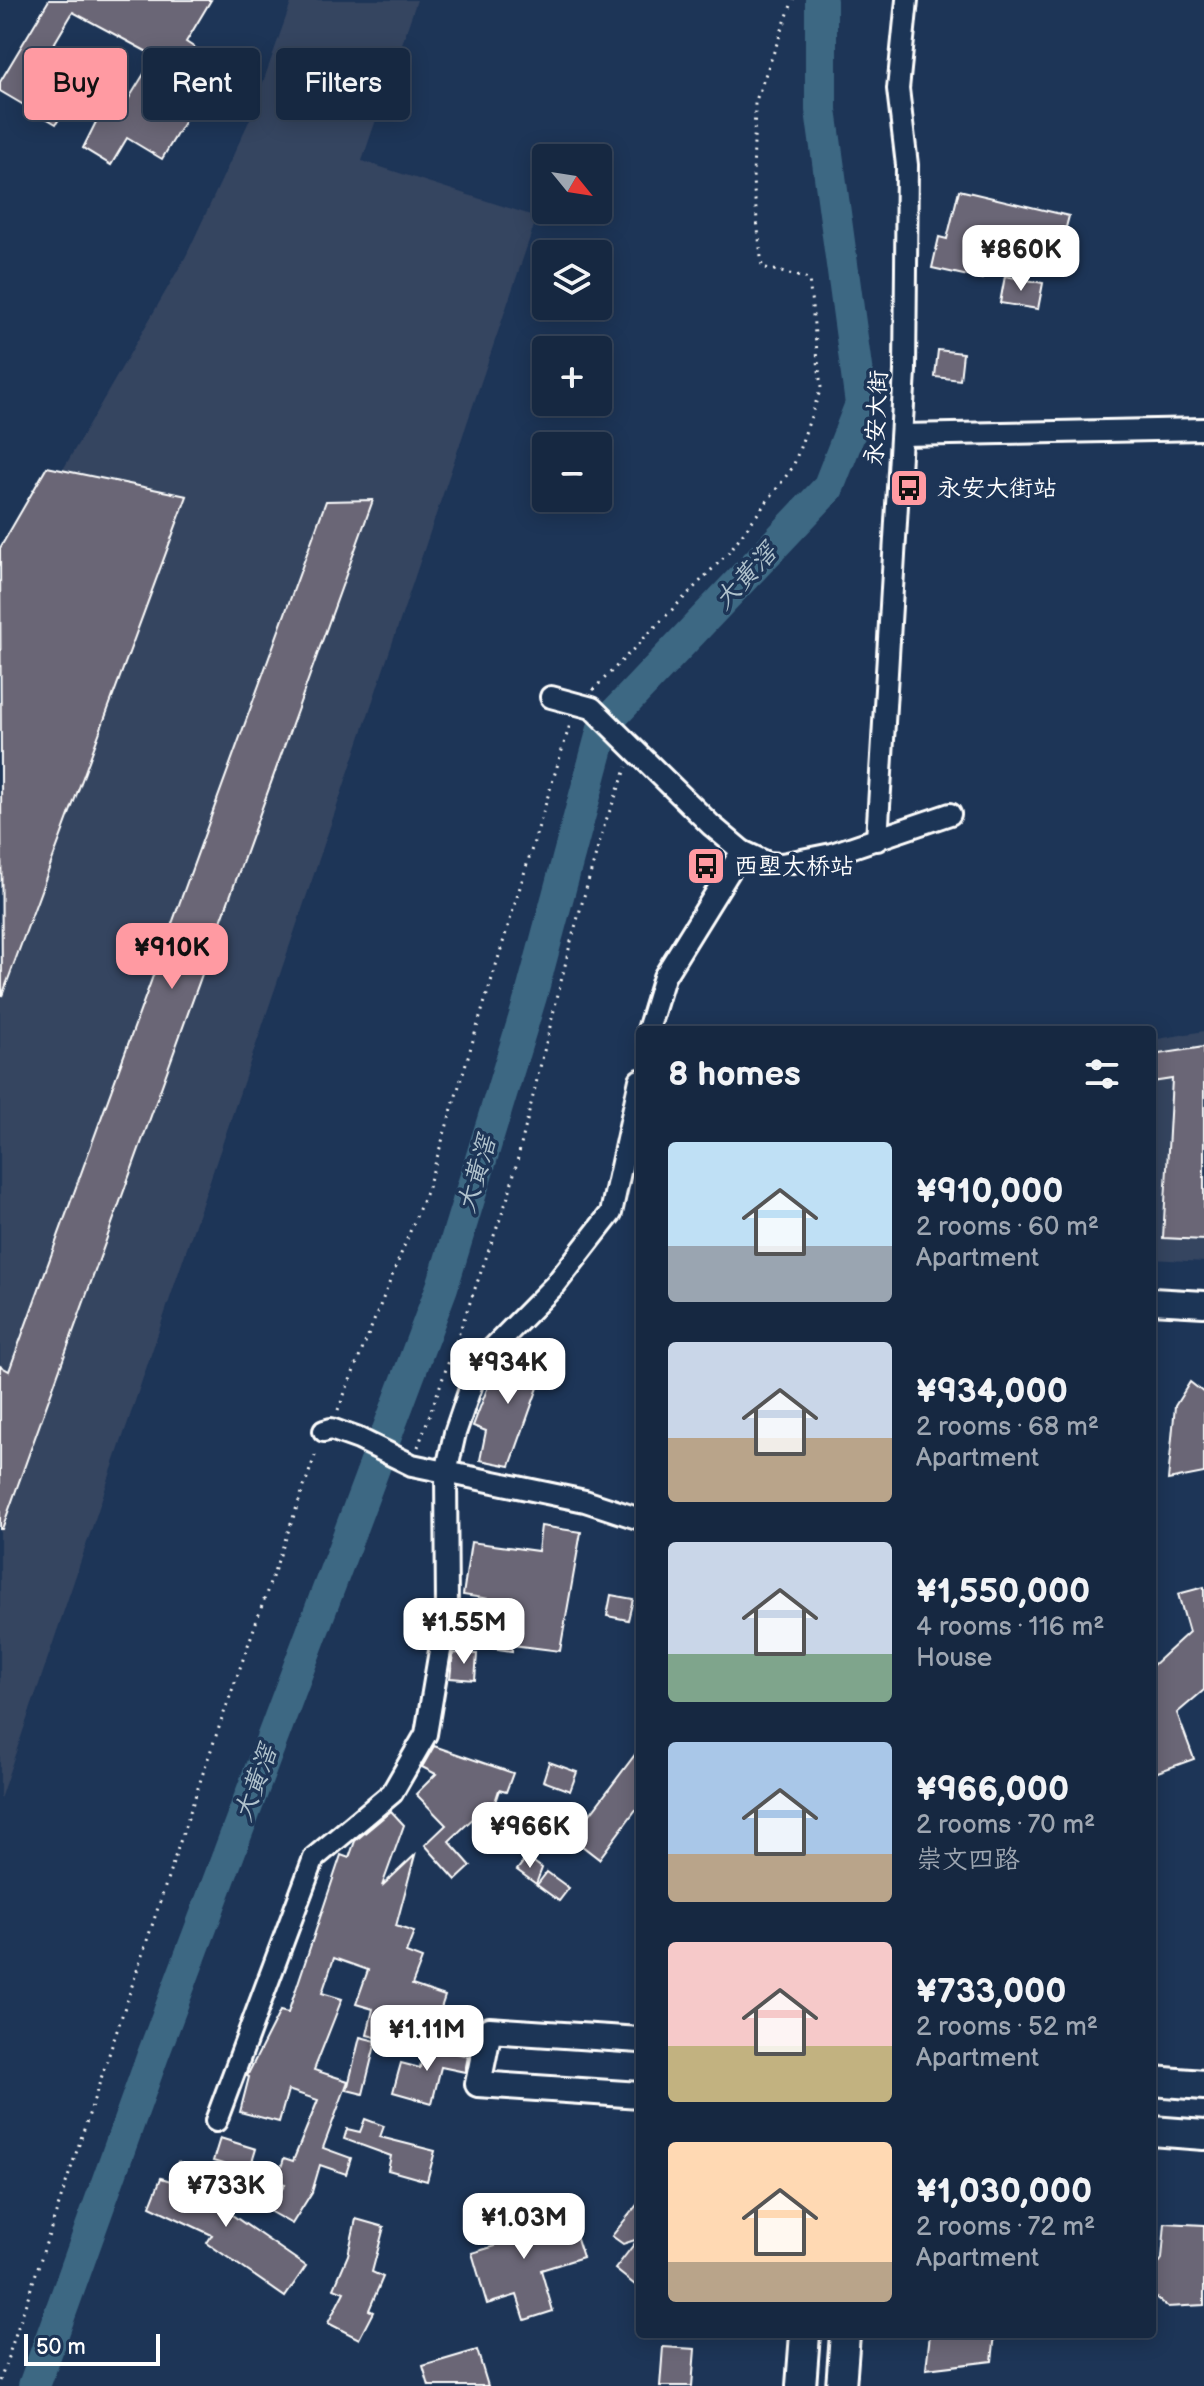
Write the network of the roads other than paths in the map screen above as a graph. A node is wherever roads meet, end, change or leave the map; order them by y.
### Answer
1 (907, 0) edge
2 (1204, 429) edge
3 (902, 435) junction
4 (551, 697) dead end
5 (950, 814) dead end
6 (877, 840) junction
7 (742, 851) junction
8 (649, 1026) edge
9 (636, 1098) edge
10 (1156, 1301) edge
11 (1204, 1304) edge
12 (327, 1430) road end
13 (446, 1473) junction
14 (636, 1518) edge
15 (636, 2040) edge
16 (1156, 2081) edge
17 (1204, 2085) edge
18 (636, 2095) edge
19 (216, 2121) dead end
20 (1156, 2131) edge
21 (1204, 2135) edge
22 (805, 2338) edge
23 (845, 2338) edge
24 (801, 2386) edge
25 (841, 2386) edge

1 - 3 street, 永安大街
2 - 3 street
3 - 6 street, 永安大街
4 - 7 street
5 - 6 street
6 - 7 street
7 - 8 street
9 - 13 street
10 - 11 street
12 - 13 street
13 - 14 street
13 - 19 street
15 - 18 street
16 - 17 main road
20 - 21 main road
22 - 24 main road
23 - 25 main road

